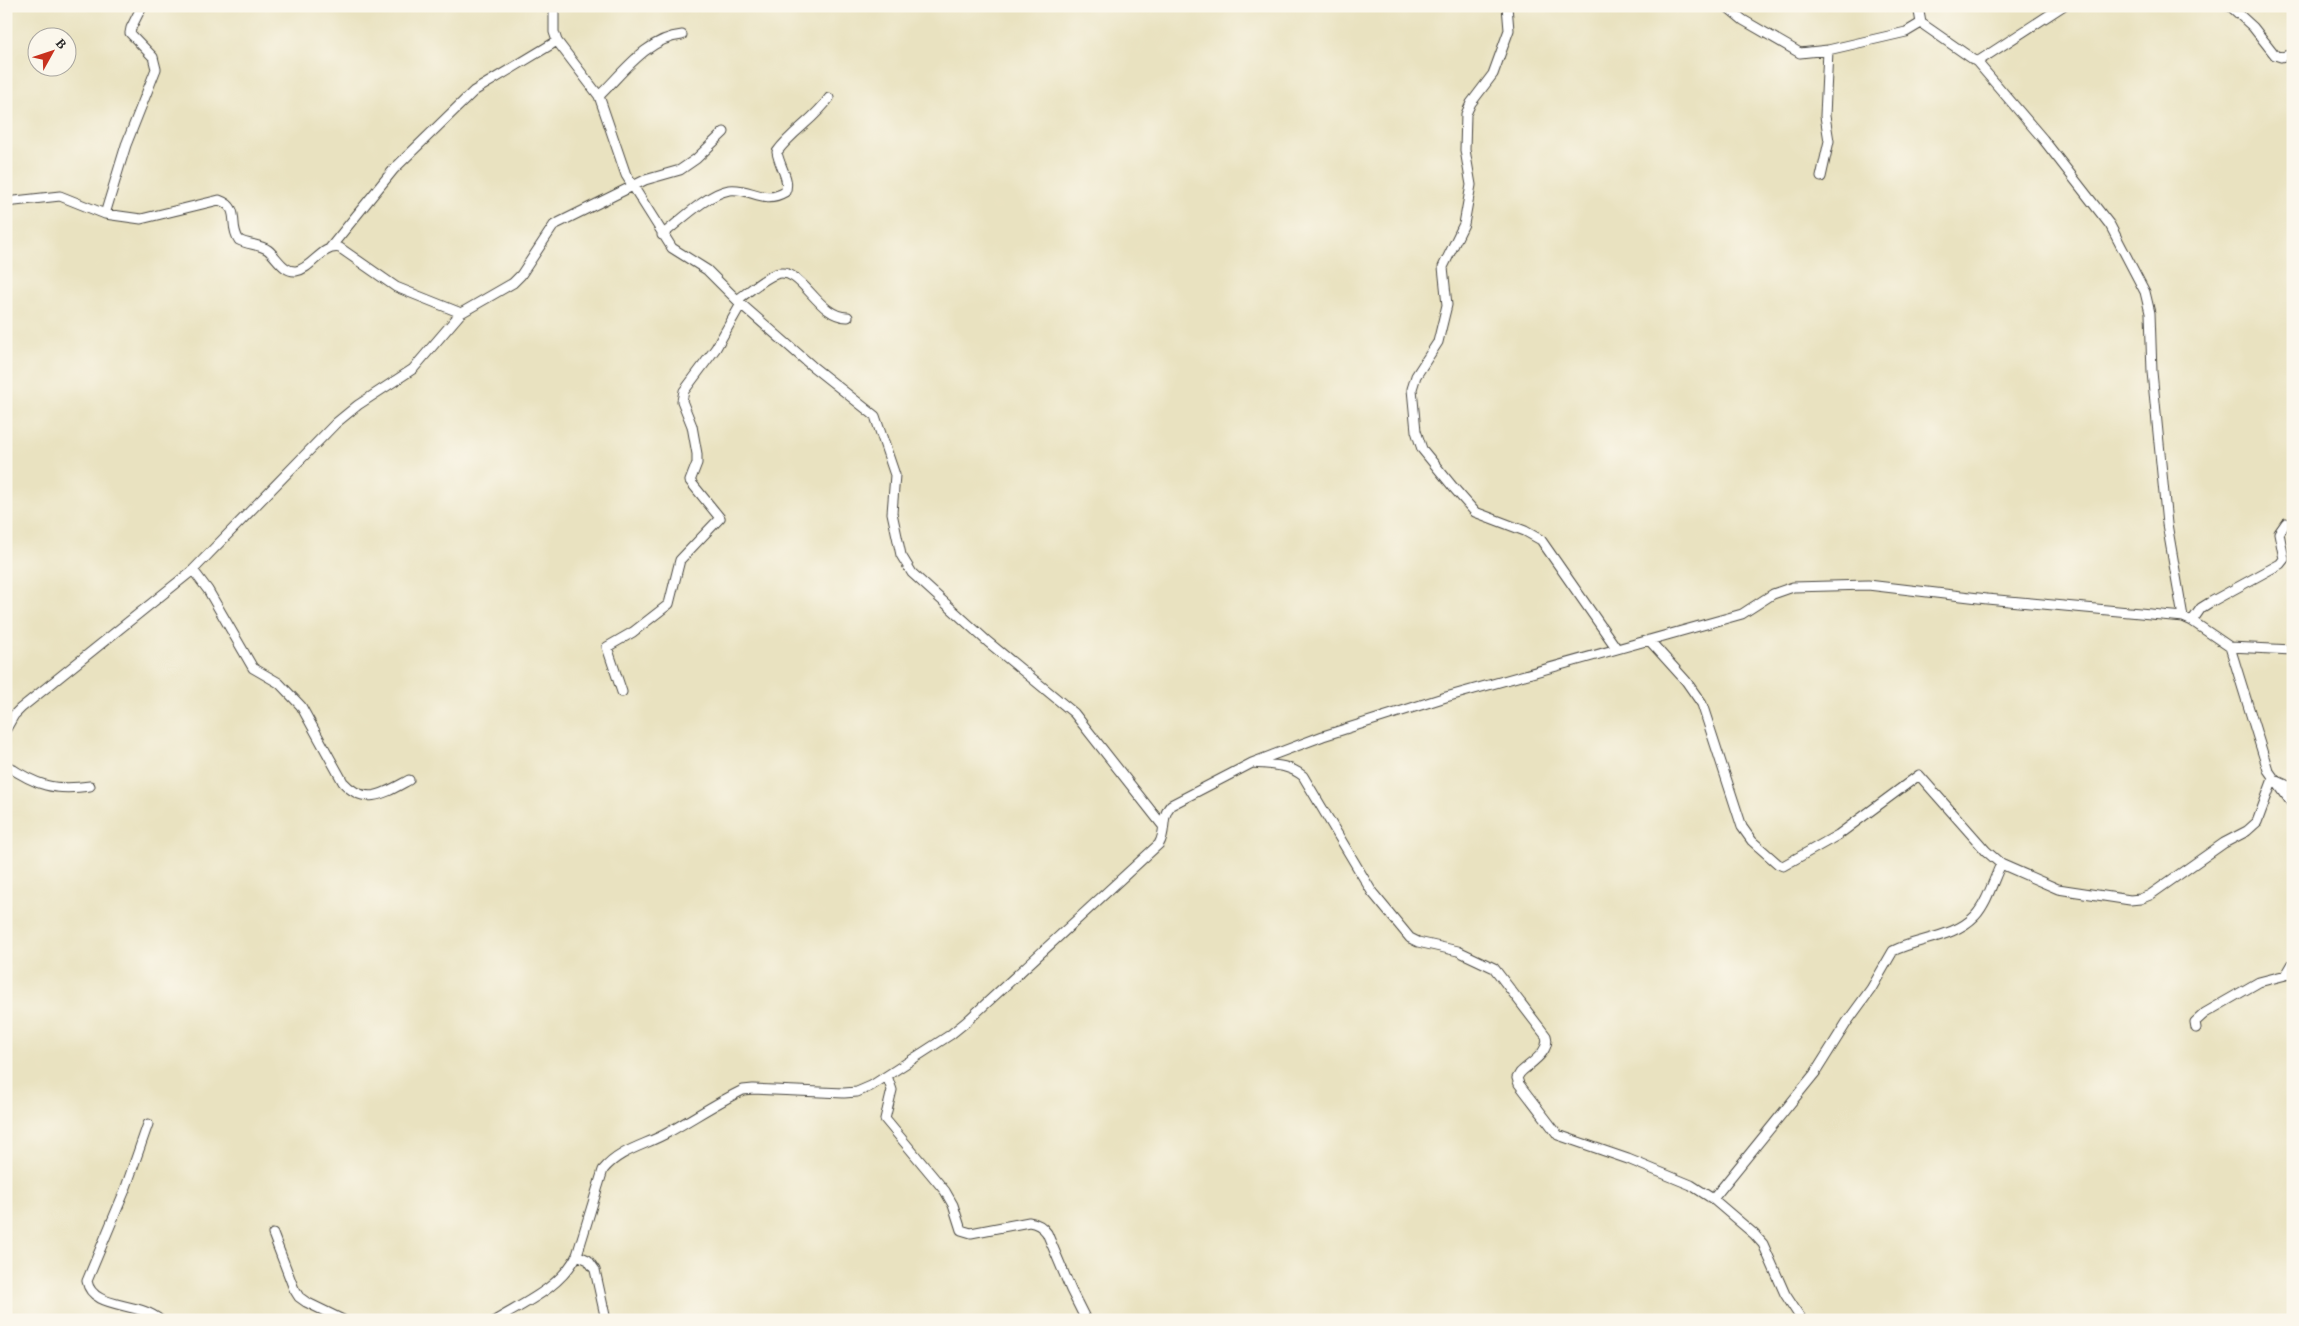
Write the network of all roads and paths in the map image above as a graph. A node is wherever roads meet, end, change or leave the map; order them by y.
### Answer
1 (142, 6) edge
2 (554, 6) edge
3 (1507, 6) edge
4 (1726, 6) edge
5 (1918, 6) edge
6 (2063, 6) edge
7 (2230, 6) edge
8 (1921, 23) junction
9 (682, 35) dead end
10 (557, 41) junction
11 (1828, 50) junction
12 (2293, 54) edge
13 (1977, 62) junction
14 (599, 96) junction
15 (829, 98) dead end
16 (724, 132) dead end
17 (1820, 177) dead end
18 (632, 186) junction
19 (6, 202) edge
20 (105, 214) junction
21 (662, 235) junction
22 (330, 248) junction
23 (739, 302) junction
24 (461, 313) junction
25 (848, 317) dead end
26 (2286, 523) dead end
27 (193, 570) junction
28 (2183, 617) junction
29 (2192, 621) junction
30 (1649, 640) junction
31 (2230, 647) junction
32 (1617, 649) junction
33 (2293, 650) edge
34 (622, 692) dead end
35 (6, 729) edge
36 (1252, 763) junction
37 (6, 765) edge
38 (2273, 779) junction
39 (409, 780) dead end
40 (90, 786) dead end
41 (2293, 788) edge
42 (2293, 805) edge
43 (1163, 826) junction
44 (2001, 864) junction
45 (2293, 963) edge
46 (2196, 1028) dead end
47 (887, 1076) junction
48 (148, 1124) dead end
49 (1713, 1199) junction
50 (274, 1234) dead end
51 (577, 1255) junction
52 (160, 1320) edge
53 (343, 1320) edge
54 (496, 1320) edge
55 (606, 1320) edge
56 (1086, 1320) edge
57 (1802, 1320) edge

1 - 20 street
2 - 10 street
3 - 32 street
4 - 11 street
5 - 8 street
6 - 13 street
7 - 12 street
8 - 11 street
8 - 13 street
9 - 14 street
10 - 14 street
10 - 22 street
11 - 17 street
13 - 28 street
14 - 18 street
15 - 21 street
16 - 18 street
18 - 21 street
18 - 24 street
19 - 20 street
20 - 22 street
21 - 23 street
22 - 24 street
23 - 25 street
23 - 34 street
23 - 43 street
24 - 27 street
26 - 29 street
27 - 35 street
27 - 39 street
28 - 29 street
28 - 30 street
29 - 31 street
30 - 32 street
30 - 44 street
31 - 33 street
31 - 38 street
32 - 36 street
36 - 43 street
36 - 49 street
37 - 40 street
38 - 41 street
38 - 42 street
38 - 44 street
43 - 47 street
44 - 49 street
45 - 46 street
47 - 51 street
47 - 56 street
48 - 52 street
49 - 57 street
50 - 53 street
51 - 54 street
51 - 55 street

